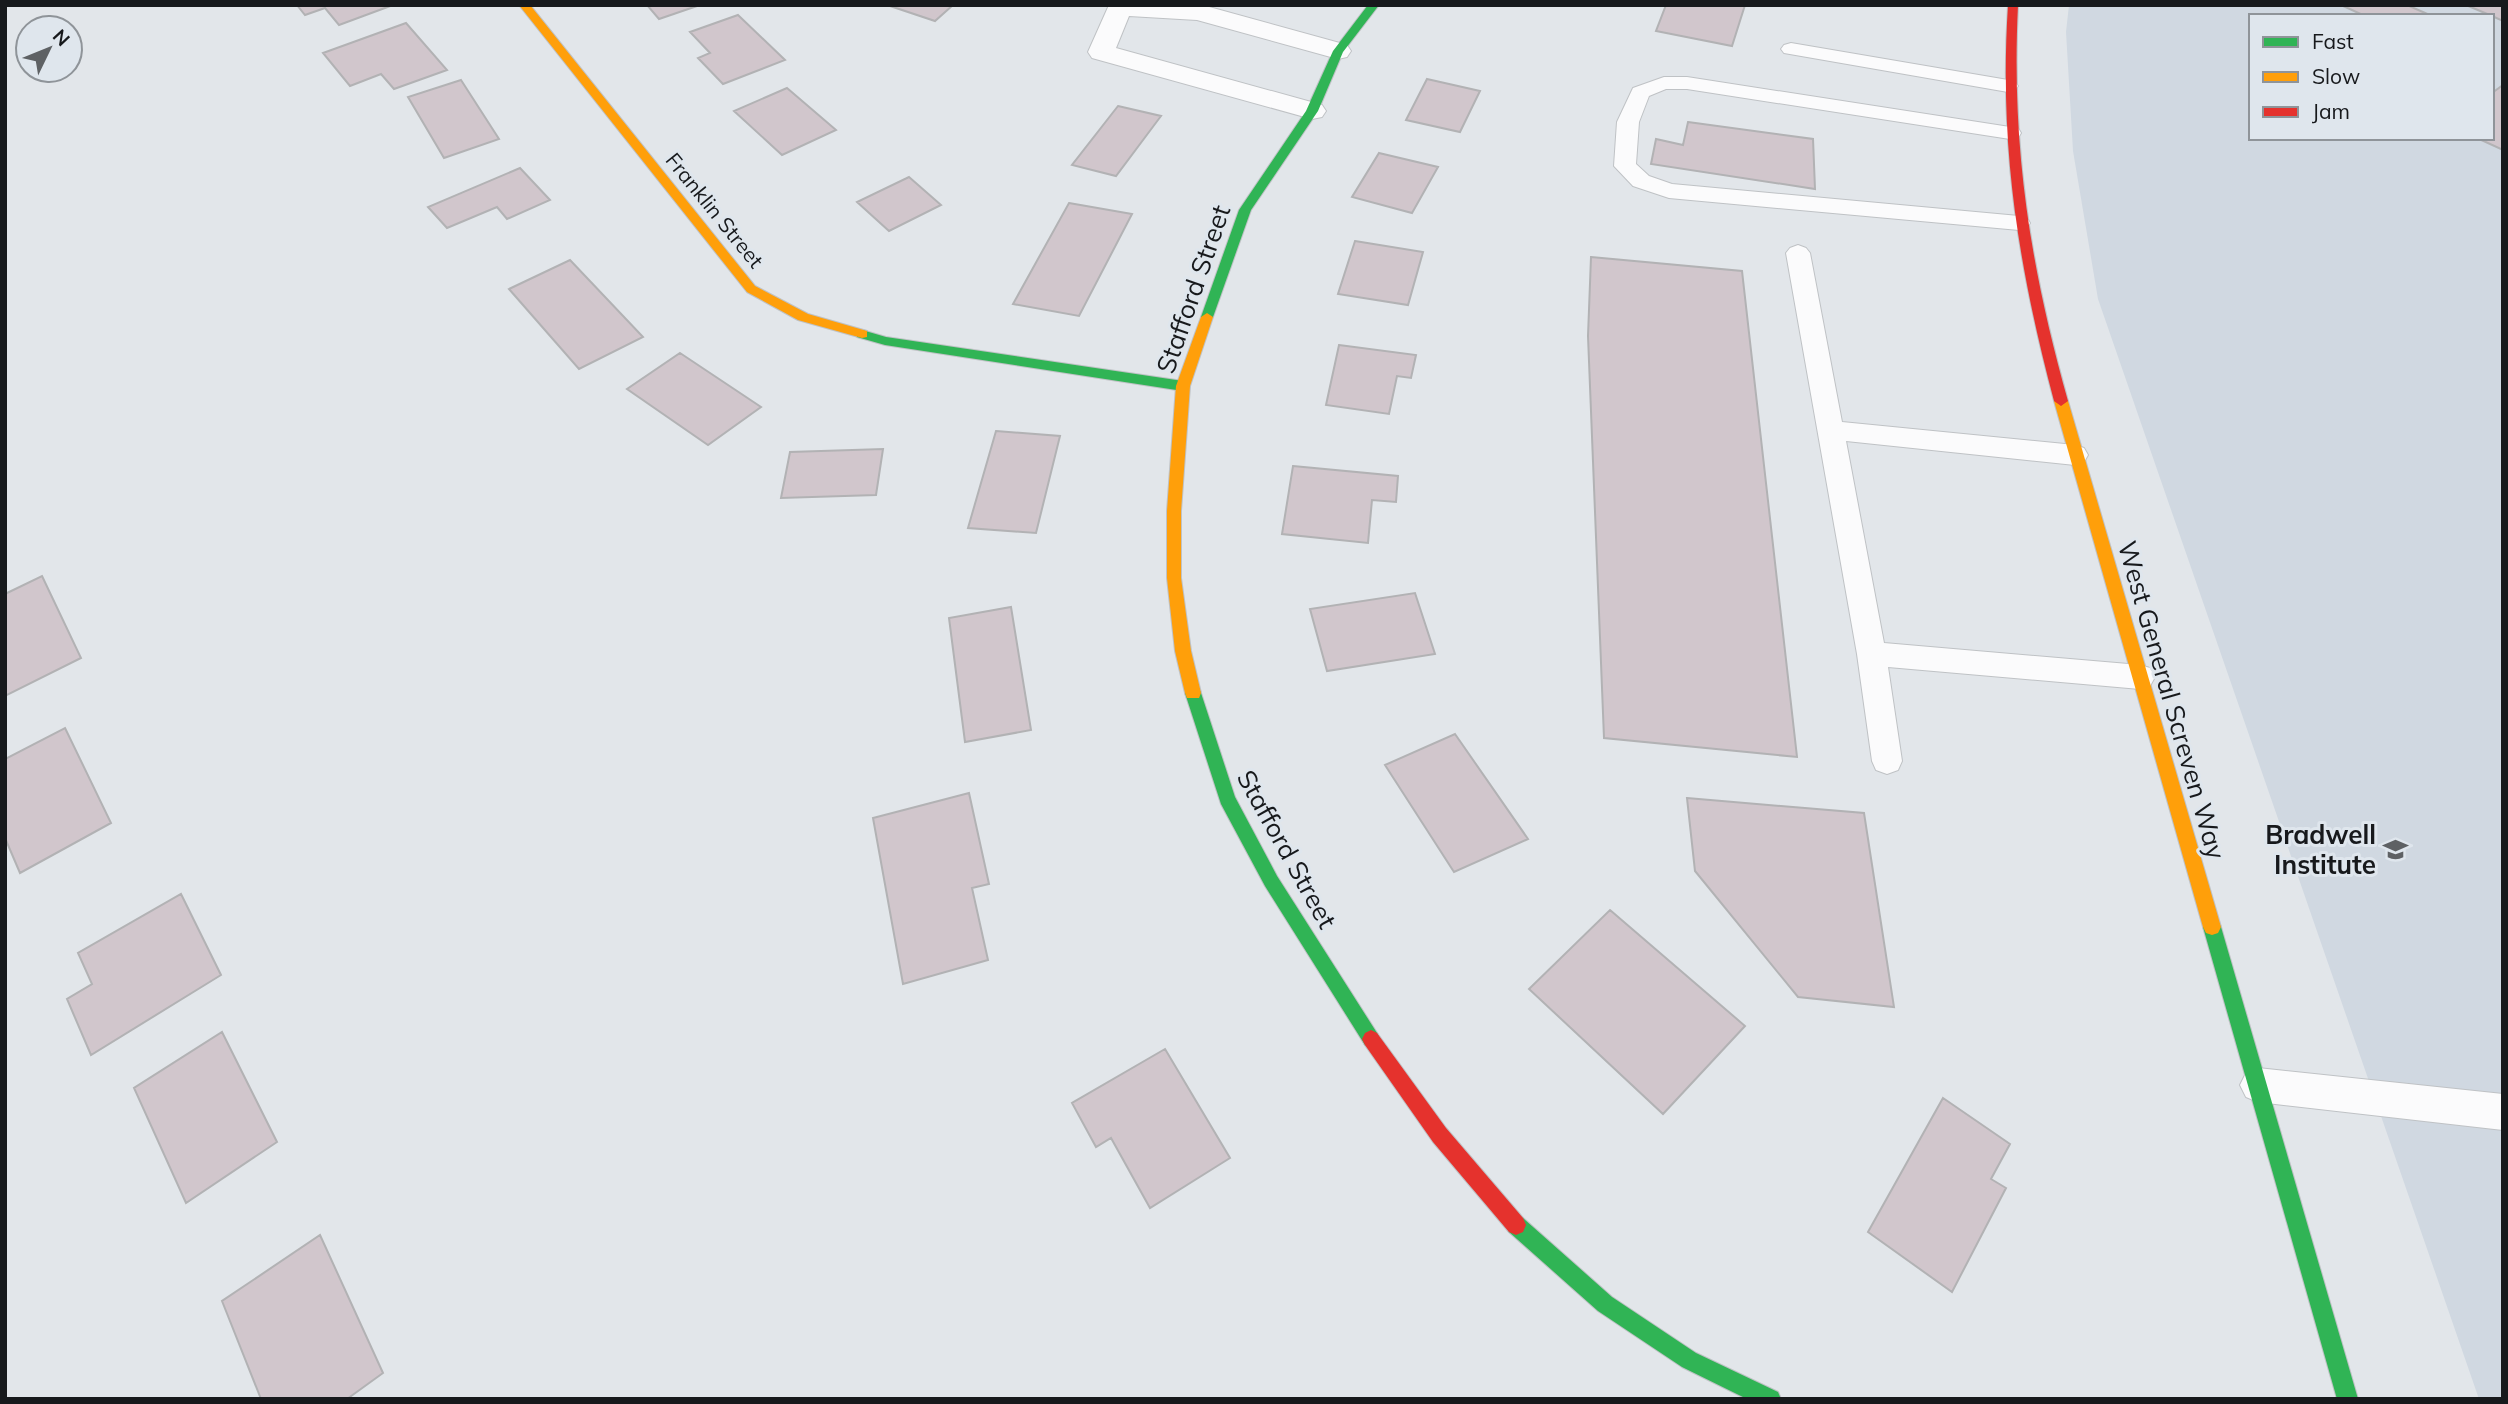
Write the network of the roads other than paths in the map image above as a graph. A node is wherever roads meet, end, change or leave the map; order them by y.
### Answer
1 (524, 5) edge
2 (1374, 5) edge
3 (2013, 5) edge
4 (1791, 49) dead end
5 (1338, 51) junction
6 (2008, 86) junction
7 (1312, 111) junction
8 (2010, 134) junction
9 (2019, 223) junction
10 (1798, 253) dead end
11 (1184, 386) junction
12 (1832, 430) junction
13 (2076, 456) junction
14 (1872, 654) junction
15 (2140, 677) junction
16 (1887, 761) dead end
17 (2258, 1085) junction
18 (2503, 1112) edge
19 (1771, 1399) edge
20 (2348, 1399) edge

1 - 11 street, Franklin Street
2 - 5 street, Stafford Street
3 - 6 street, West General Screven Way
4 - 6 lane
5 - 7 street, Stafford Street
5 - 7 street
6 - 8 street, West General Screven Way
7 - 11 street, Stafford Street
8 - 9 street, West General Screven Way
8 - 9 lane
9 - 13 street, West General Screven Way
10 - 12 lane
11 - 19 street, Stafford Street
12 - 13 lane
12 - 14 lane
13 - 15 street, West General Screven Way
14 - 15 lane
14 - 16 lane
15 - 17 street, West General Screven Way
17 - 18 lane
17 - 20 street, West General Screven Way

